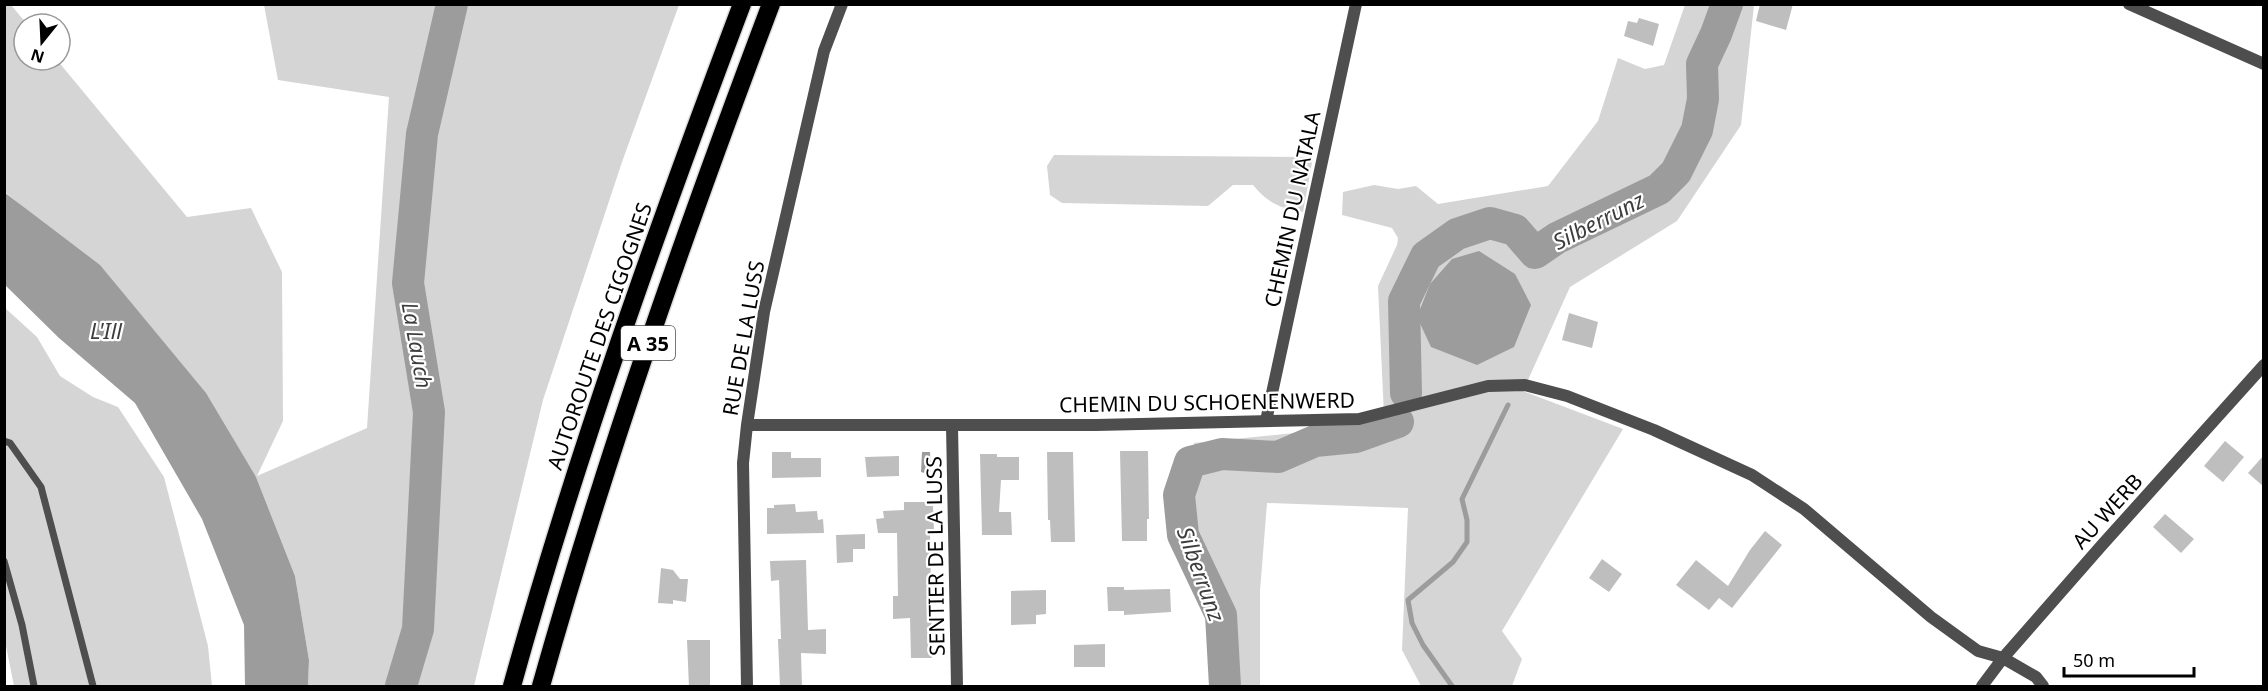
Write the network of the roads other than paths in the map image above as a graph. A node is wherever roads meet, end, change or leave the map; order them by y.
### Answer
1 (742, 4) edge
2 (771, 4) edge
3 (842, 4) edge
4 (1356, 4) edge
5 (2129, 4) edge
6 (2264, 64) edge
7 (2264, 365) edge
8 (1266, 421) junction
9 (747, 425) junction
10 (952, 426) junction
11 (4, 441) edge
12 (4, 561) edge
13 (2003, 658) junction
14 (34, 687) edge
15 (93, 687) edge
16 (512, 687) edge
17 (541, 687) edge
18 (747, 687) edge
19 (957, 687) edge
20 (1982, 687) edge
21 (2043, 687) edge

1 - 16 highway, AUTOROUTE DES CIGOGNES / A 35
2 - 17 highway, A 35
3 - 9 street, RUE DE LA LUSS
4 - 8 street, CHEMIN DU NATALA
5 - 6 street
7 - 13 street, AU WERB
8 - 10 street, CHEMIN DU SCHOENENWERD
8 - 13 street, CHEMIN DU SCHOENENWERD
9 - 10 street, CHEMIN DU SCHOENENWERD
9 - 18 street, RUE DE LA LUSS
10 - 19 street, SENTIER DE LA LUSS
11 - 15 lane
12 - 14 lane
13 - 20 street, AU WERB
13 - 21 street, CHEMIN DU SCHOENENWERD

